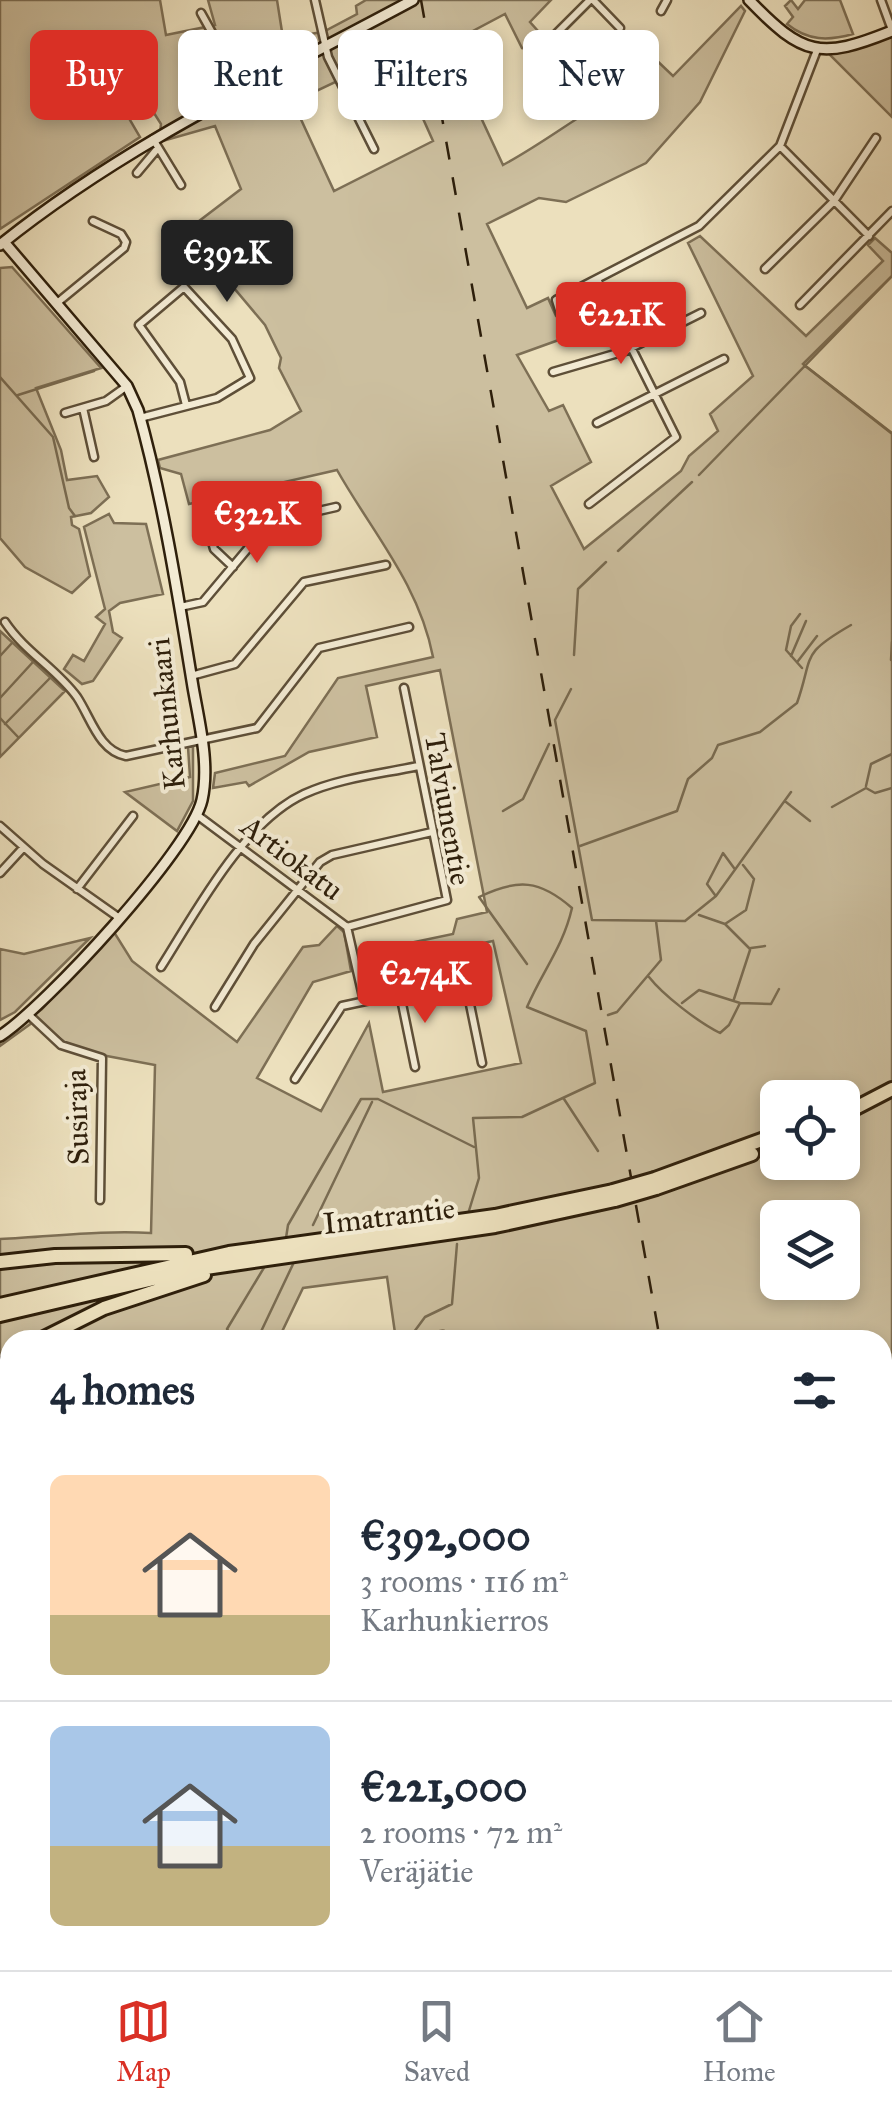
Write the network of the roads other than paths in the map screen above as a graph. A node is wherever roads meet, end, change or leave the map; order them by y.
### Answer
1 (315, 0) edge
2 (413, 0) edge
3 (591, 0) edge
4 (667, 0) edge
5 (749, 0) edge
6 (880, 0) edge
7 (661, 11) dead end
8 (201, 12) dead end
9 (620, 28) dead end
10 (211, 30) edge
11 (561, 30) edge
12 (892, 30) edge
13 (324, 48) junction
14 (817, 50) junction
15 (318, 51) edge
16 (194, 120) edge
17 (876, 138) dead end
18 (155, 143) junction
19 (780, 146) junction
20 (374, 148) dead end
21 (136, 173) dead end
22 (181, 184) dead end
23 (834, 201) junction
24 (892, 211) edge
25 (93, 221) dead end
26 (870, 236) junction
27 (2, 244) edge
28 (764, 269) dead end
29 (598, 282) junction
30 (585, 288) junction
31 (57, 303) junction
32 (800, 306) dead end
33 (702, 313) dead end
34 (632, 348) junction
35 (724, 359) dead end
36 (553, 372) dead end
37 (126, 386) junction
38 (655, 394) junction
39 (186, 405) junction
40 (83, 408) junction
41 (66, 412) dead end
42 (140, 418) junction
43 (596, 423) dead end
44 (94, 457) dead end
45 (589, 504) dead end
46 (336, 506) dead end
47 (209, 530) dead end
48 (386, 566) dead end
49 (232, 568) junction
50 (180, 608) junction
51 (5, 622) dead end
52 (409, 627) dead end
53 (191, 676) junction
54 (404, 688) dead end
55 (201, 741) junction
56 (418, 766) junction
57 (197, 815) junction
58 (134, 816) dead end
59 (0, 826) edge
60 (432, 832) junction
61 (24, 848) junction
62 (242, 848) junction
63 (0, 873) edge
64 (77, 889) junction
65 (296, 889) junction
66 (118, 918) junction
67 (347, 927) junction
68 (459, 954) dead end
69 (161, 967) dead end
70 (465, 980) junction
71 (400, 994) junction
72 (364, 1002) junction
73 (215, 1007) dead end
74 (29, 1015) junction
75 (0, 1036) edge
76 (482, 1063) dead end
77 (415, 1067) dead end
78 (295, 1080) dead end
79 (892, 1080) edge
80 (892, 1089) edge
81 (860, 1096) edge
82 (860, 1105) edge
83 (760, 1141) edge
84 (760, 1150) edge
85 (655, 1184) junction
86 (614, 1195) junction
87 (100, 1200) dead end
88 (228, 1253) junction
89 (258, 1259) junction
90 (0, 1262) edge
91 (0, 1305) edge
92 (0, 1315) edge
93 (60, 1330) edge

1 - 13 street
2 - 13 street
3 - 9 street
3 - 11 street
4 - 7 street
5 - 14 street
6 - 12 street
8 - 10 street
12 - 14 street
13 - 15 street
13 - 20 street
14 - 19 street
16 - 18 street
17 - 23 street
18 - 21 street
18 - 22 street
18 - 27 street
19 - 23 street
19 - 29 street
23 - 26 street
23 - 28 street
24 - 26 street
25 - 31 street
26 - 32 street
27 - 31 street, Karhunkaari
29 - 30 street
29 - 34 street
30 - 30 street
31 - 37 street, Karhunkaari
33 - 34 street
34 - 36 street
34 - 38 street
35 - 38 street
37 - 40 street
37 - 42 street, Karhunkaari
38 - 43 street
38 - 45 street
39 - 39 street
39 - 42 street
40 - 41 street
40 - 44 street
42 - 50 street, Karhunkaari
46 - 49 street
47 - 49 street
48 - 53 street
49 - 50 street
50 - 53 street, Karhunkaari
51 - 55 street
52 - 55 street
53 - 55 street, Karhunkaari
54 - 56 street, Talviunentie
55 - 57 street, Karhunkaari
56 - 60 street, Talviunentie
56 - 62 street
57 - 62 street, Artiokatu
57 - 66 street, Karhunkaari
58 - 64 street
59 - 61 street
60 - 65 street
60 - 67 street, Talviunentie
61 - 63 street
61 - 64 street
62 - 65 street, Artiokatu
62 - 69 street
64 - 66 street
65 - 67 street, Artiokatu
65 - 73 street
66 - 74 street, Karhunkaari
67 - 72 street, Artiokatu
68 - 70 street
70 - 71 street
70 - 76 street
71 - 72 street
71 - 77 street
72 - 78 street
74 - 75 street, Karhunkaari
74 - 87 street, Susiraja
79 - 81 highway
80 - 82 highway
83 - 85 highway, Imatrantie
84 - 85 highway, Imatrantie
85 - 86 highway, Imatrantie, bridge
86 - 88 highway, Imatrantie
86 - 89 highway, Imatrantie
88 - 90 highway
88 - 91 highway, Imatrantie
89 - 92 highway, Imatrantie
89 - 93 highway

